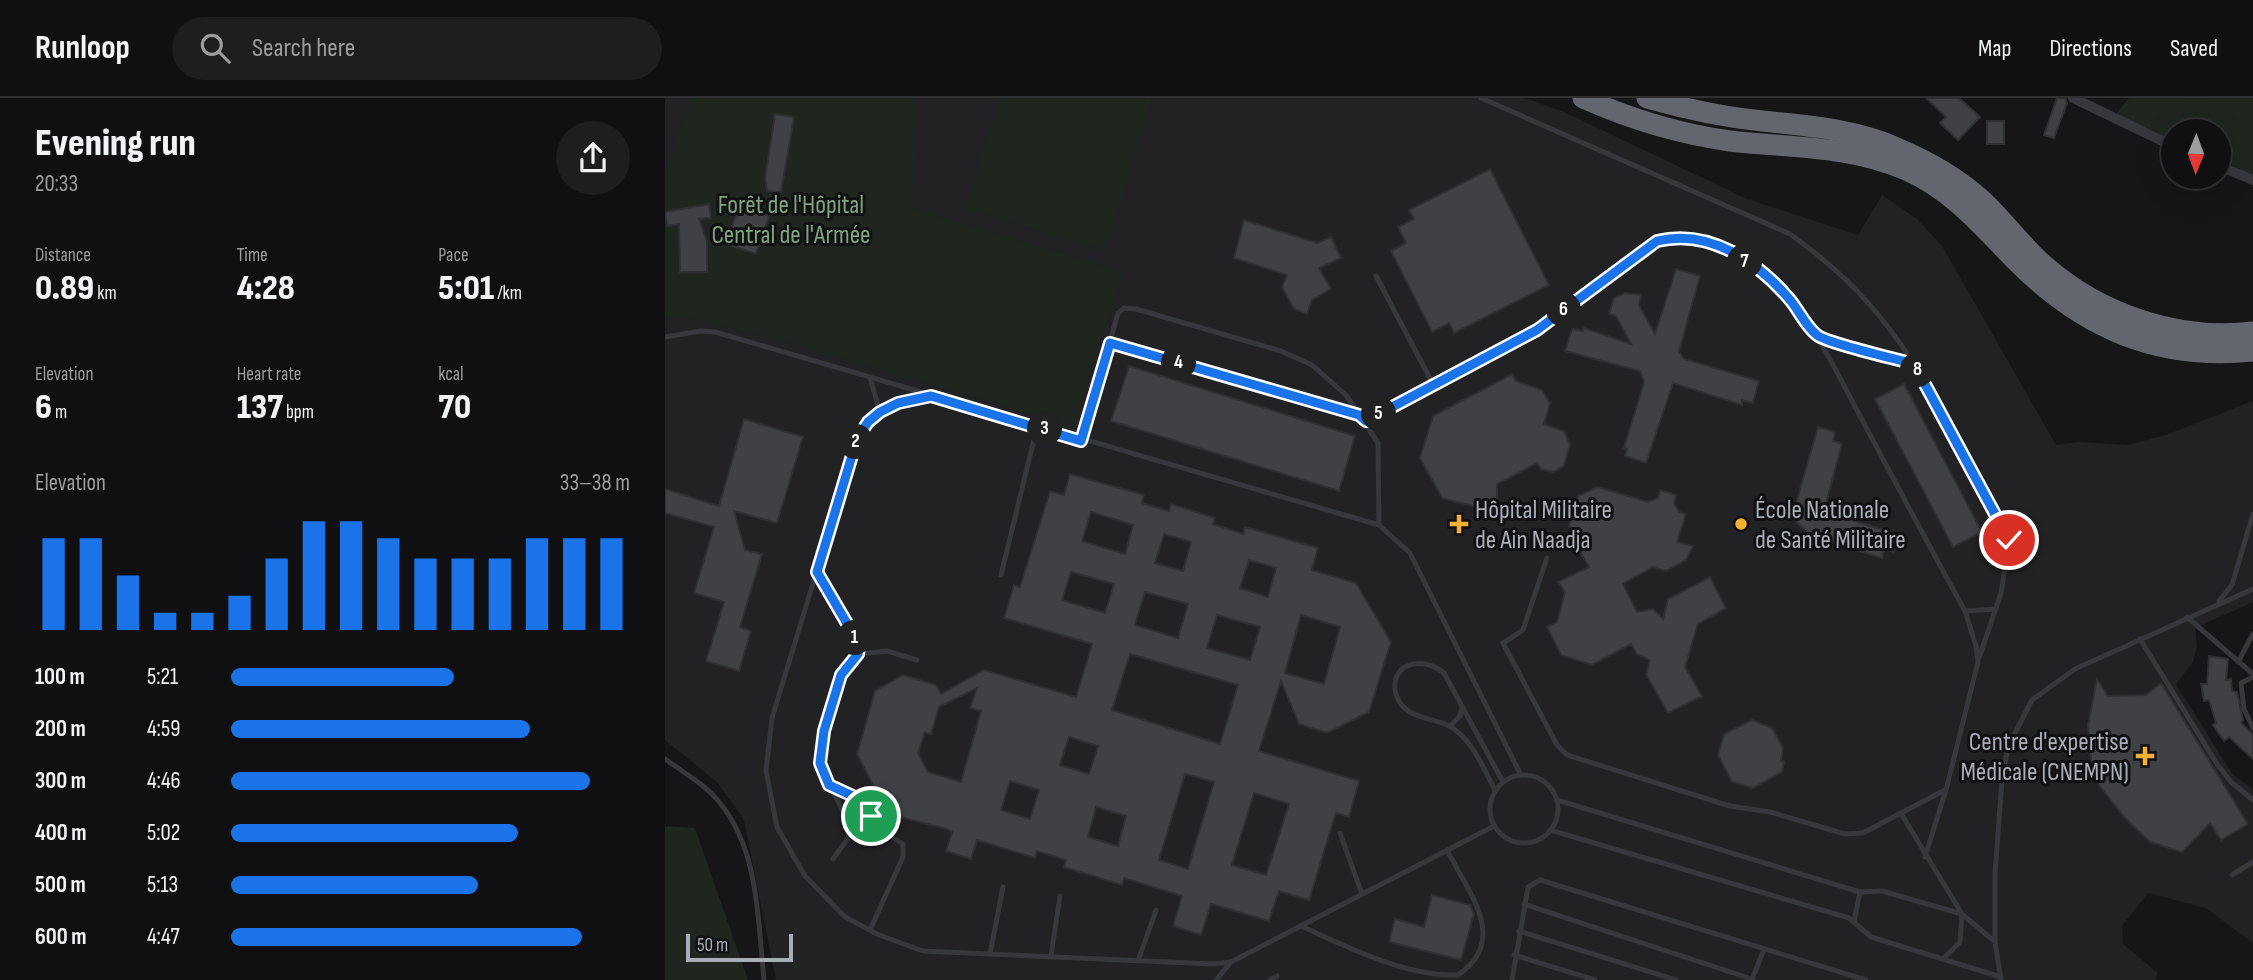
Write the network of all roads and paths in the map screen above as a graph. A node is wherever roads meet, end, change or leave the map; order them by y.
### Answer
1 (1481, 98) edge
2 (1583, 98) edge
3 (1647, 98) edge
4 (2073, 98) edge
5 (2161, 140) edge
6 (2231, 171) edge
7 (2253, 180) edge
8 (1376, 276) dead end
9 (2253, 332) edge
10 (1817, 335) junction
11 (665, 337) edge
12 (1110, 343) junction
13 (2253, 351) edge
14 (1914, 364) junction
15 (870, 378) junction
16 (1433, 384) junction
17 (931, 396) junction
18 (880, 412) junction
19 (1359, 415) junction
20 (1366, 421) junction
21 (1037, 427) junction
22 (1081, 441) junction
23 (2253, 514) edge
24 (1379, 525) junction
25 (1547, 558) dead end
26 (817, 572) junction
27 (1001, 575) dead end
28 (2253, 589) edge
29 (2213, 605) junction
30 (1996, 609) junction
31 (1965, 611) junction
32 (2187, 617) junction
33 (2253, 634) edge
34 (2140, 639) junction
35 (858, 654) junction
36 (917, 660) dead end
37 (1977, 662) junction
38 (2238, 662) junction
39 (2253, 676) edge
40 (1462, 707) junction
41 (1450, 726) junction
42 (2253, 728) edge
43 (665, 759) edge
44 (1521, 775) junction
45 (1503, 782) junction
46 (829, 785) junction
47 (1495, 790) junction
48 (1946, 790) junction
49 (1557, 800) junction
50 (2253, 800) edge
51 (1902, 815) junction
52 (1494, 826) junction
53 (1550, 830) junction
54 (1341, 833) dead end
55 (1447, 850) junction
56 (1925, 857) junction
57 (833, 859) dead end
58 (2253, 862) edge
59 (2232, 875) dead end
60 (1003, 887) dead end
61 (1860, 892) junction
62 (1363, 894) junction
63 (1060, 896) dead end
64 (1524, 904) junction
65 (1156, 910) dead end
66 (1962, 914) junction
67 (1854, 922) junction
68 (1301, 926) junction
69 (870, 930) junction
70 (1519, 932) junction
71 (1995, 942) junction
72 (1764, 949) junction
73 (990, 954) junction
74 (1514, 955) junction
75 (1051, 956) junction
76 (1943, 959) junction
77 (1138, 961) junction
78 (1231, 962) junction
79 (1277, 976) dead end
80 (2001, 978) edge
81 (1752, 979) edge
82 (764, 980) edge
83 (1216, 980) edge
84 (1270, 980) edge
85 (1512, 980) edge
86 (1595, 980) edge
87 (1676, 980) edge
88 (1866, 980) edge

1 - 14 lane
2 - 13 highway
3 - 9 highway
4 - 5 street
6 - 7 street
8 - 16 lane
10 - 14 lane
10 - 16 lane
10 - 31 lane
11 - 15 lane
12 - 19 lane
12 - 19 lane
12 - 22 lane
14 - 30 lane
15 - 17 lane
15 - 18 lane
16 - 20 lane
17 - 18 lane
17 - 21 lane
18 - 26 lane
19 - 20 lane
20 - 24 lane
21 - 22 lane
21 - 27 lane
22 - 24 lane
23 - 29 lane
24 - 44 lane
25 - 51 lane
26 - 35 lane
26 - 69 lane
28 - 29 lane
29 - 32 lane
30 - 31 lane
30 - 37 lane
31 - 37 lane
32 - 34 lane
32 - 38 lane
33 - 38 lane
34 - 50 lane
34 - 71 lane
35 - 36 lane
35 - 46 lane
37 - 48 lane
38 - 39 lane
39 - 42 lane
40 - 41 lane
40 - 41 lane
40 - 45 lane
41 - 47 lane
43 - 82 lane
44 - 45 lane
44 - 49 lane
45 - 47 lane
46 - 57 lane
46 - 69 lane
47 - 52 lane
48 - 51 lane
48 - 56 lane
49 - 53 lane
49 - 61 lane
51 - 56 lane
52 - 53 lane
52 - 55 lane
53 - 67 lane
54 - 62 lane
55 - 62 lane
55 - 68 lane
56 - 66 lane
58 - 59 lane
60 - 73 lane
61 - 66 lane
61 - 67 lane
62 - 68 lane
63 - 75 lane
64 - 70 lane
64 - 72 lane
64 - 81 lane
65 - 77 lane
66 - 71 lane
66 - 76 lane
67 - 76 lane
68 - 78 lane
69 - 73 lane
70 - 74 lane
70 - 87 lane
71 - 80 lane
72 - 81 lane
72 - 88 lane
73 - 75 lane
74 - 85 lane
74 - 86 lane
75 - 77 lane
76 - 80 lane
77 - 78 lane
78 - 83 lane
79 - 84 lane

